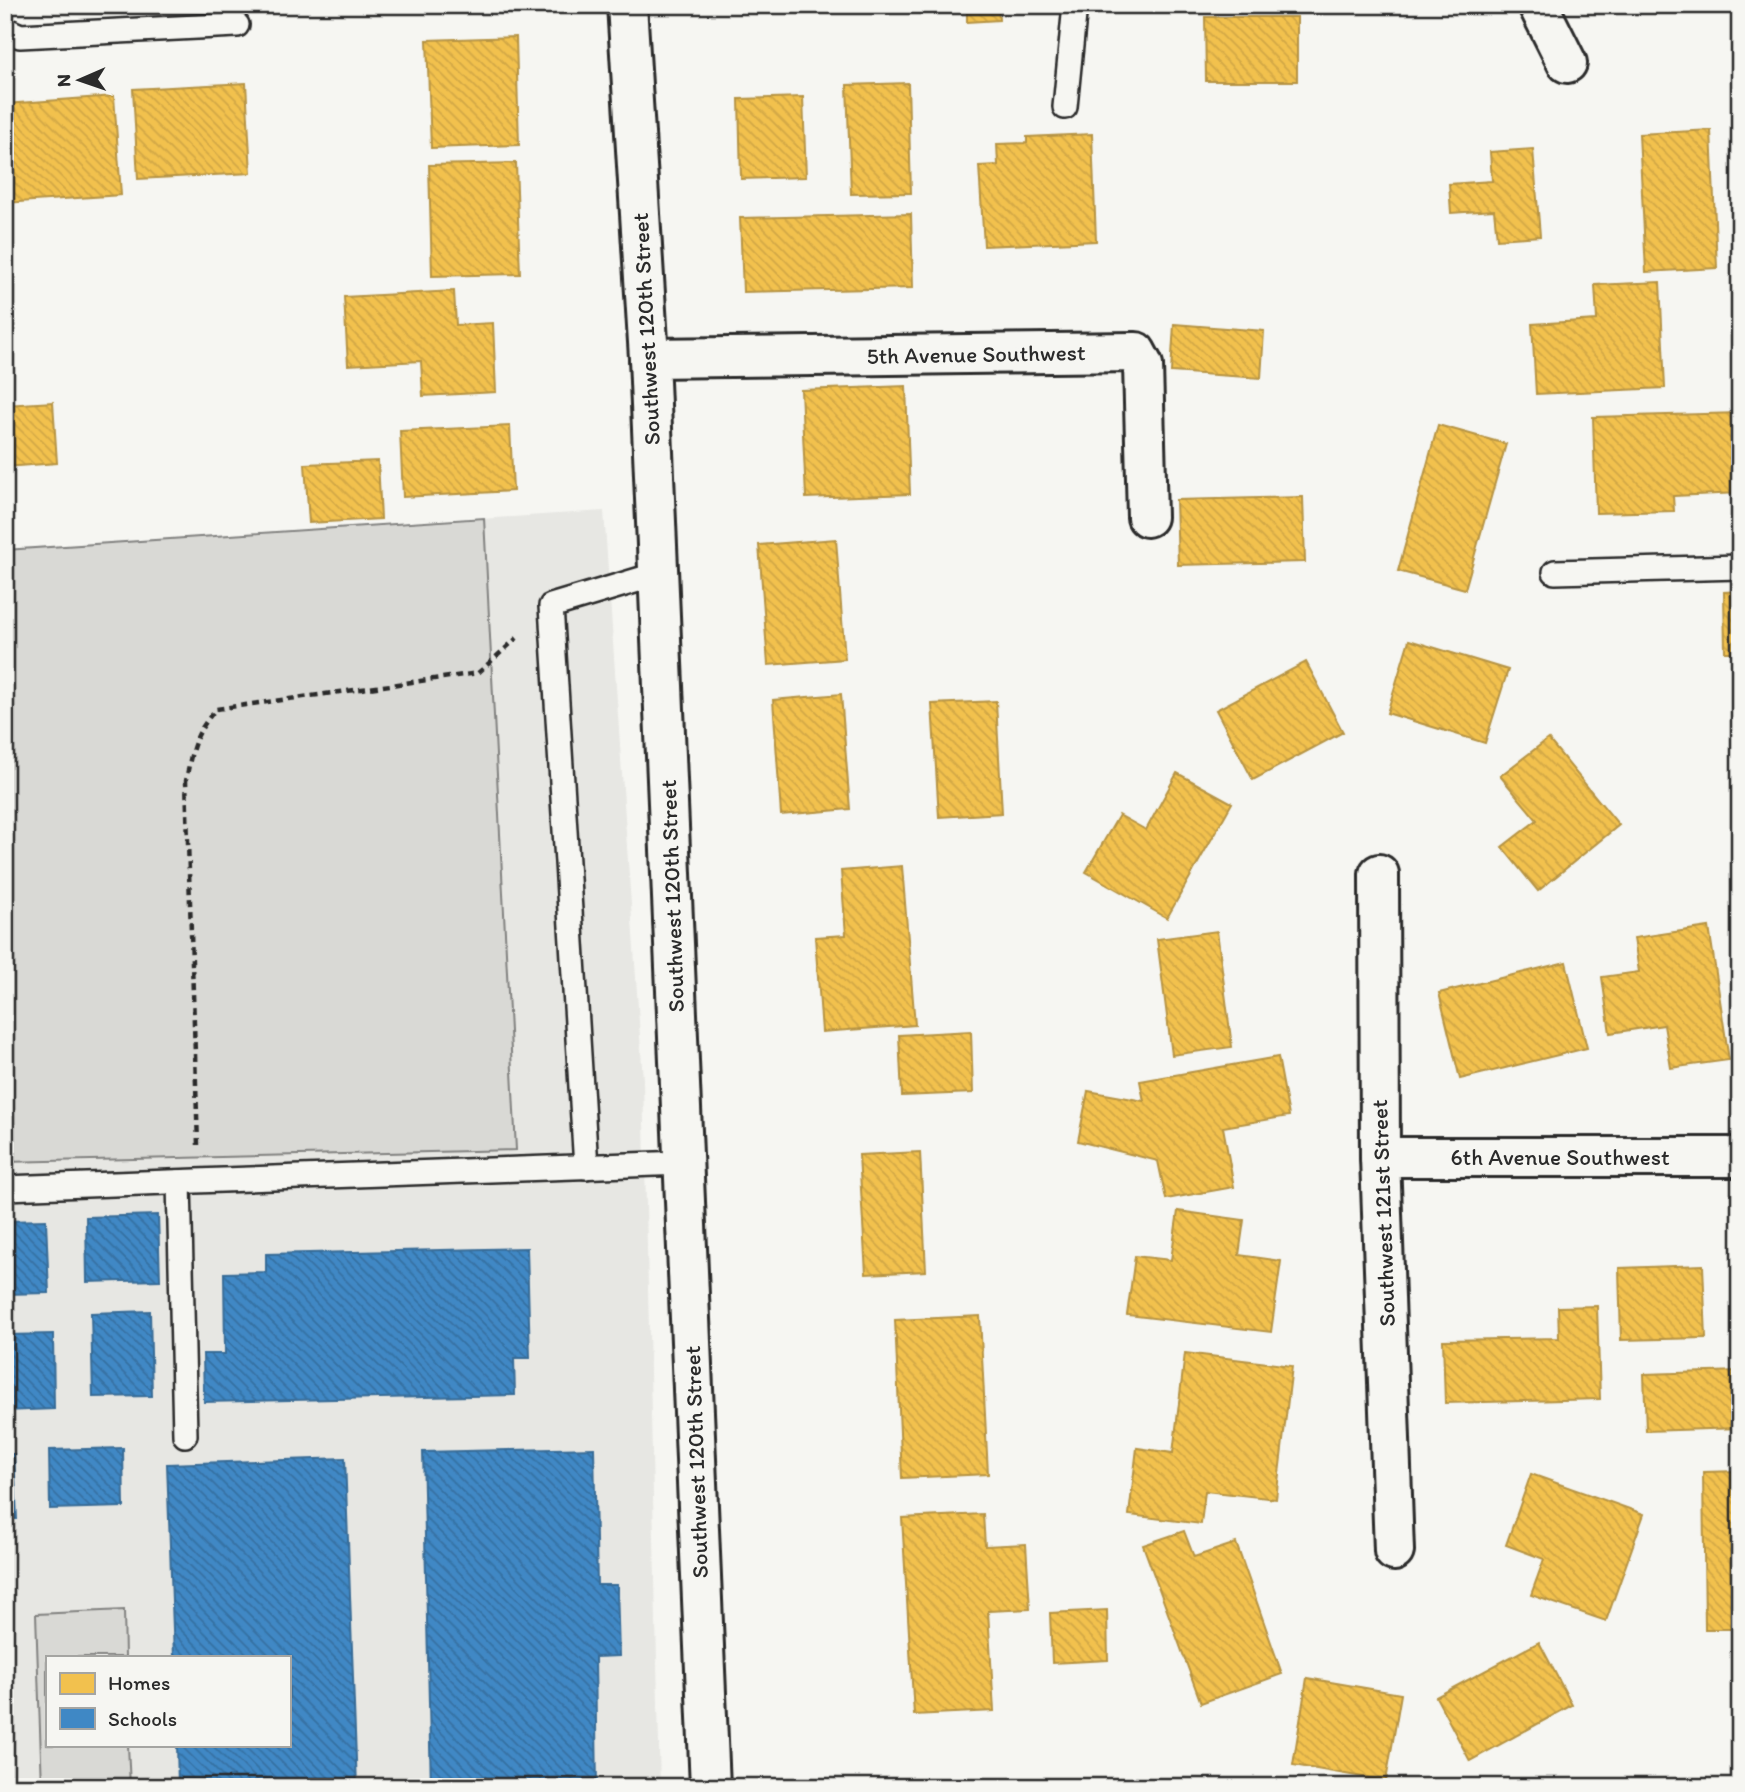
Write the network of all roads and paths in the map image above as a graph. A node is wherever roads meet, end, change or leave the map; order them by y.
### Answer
1 (626, 5) edge
2 (1076, 5) edge
3 (1538, 5) edge
4 (237, 25) dead end
5 (5, 29) edge
6 (1567, 63) dead end
7 (1065, 107) dead end
8 (649, 358) junction
9 (1147, 517) dead end
10 (1740, 567) edge
11 (1555, 572) dead end
12 (658, 574) junction
13 (551, 606) junction
14 (1379, 874) dead end
15 (1380, 1157) junction
16 (1740, 1157) edge
17 (683, 1163) junction
18 (586, 1167) junction
19 (189, 1182) junction
20 (5, 1188) edge
21 (185, 1435) dead end
22 (1394, 1551) dead end
23 (710, 1787) edge

1 - 8 street, Southwest 120th Street
2 - 7 lane
3 - 6 street
4 - 5 lane
8 - 9 street, 5th Avenue Southwest
8 - 12 street, Southwest 120th Street
10 - 11 lane
12 - 13 lane
12 - 17 street, Southwest 120th Street
13 - 18 lane
13 - 19 path
14 - 15 street, Southwest 121st Street
15 - 16 street, 6th Avenue Southwest
15 - 22 street, Southwest 121st Street
17 - 18 lane
17 - 23 street, Southwest 120th Street
18 - 19 lane
19 - 20 lane
19 - 21 lane

